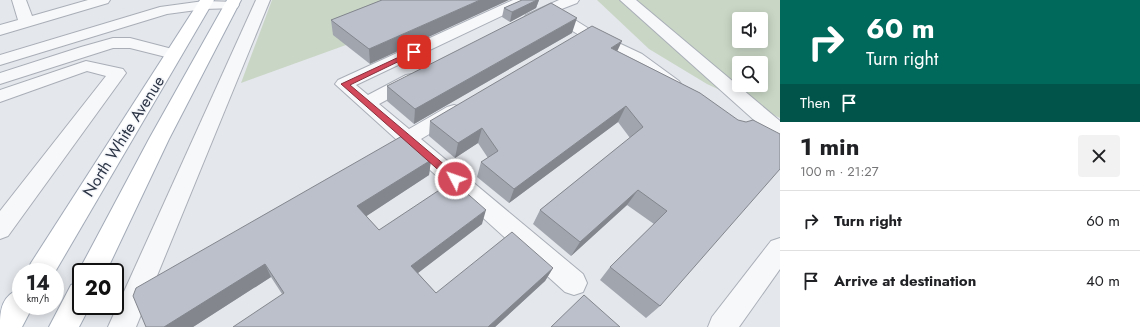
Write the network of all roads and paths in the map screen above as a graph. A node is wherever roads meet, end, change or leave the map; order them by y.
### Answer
1 (19, 0) edge
2 (102, 0) edge
3 (263, 0) edge
4 (524, 0) edge
5 (628, 0) edge
6 (206, 3) edge
7 (233, 3) edge
8 (557, 4) edge
9 (62, 6) edge
10 (27, 22) junction
11 (519, 24) edge
12 (0, 30) edge
13 (95, 31) junction
14 (94, 48) junction
15 (174, 54) junction
16 (0, 60) edge
17 (429, 71) edge
18 (0, 79) edge
19 (685, 94) edge
20 (0, 96) edge
21 (469, 102) edge
22 (366, 103) junction
23 (780, 132) edge
24 (408, 138) junction
25 (0, 229) edge
26 (780, 249) edge
27 (46, 263) edge
28 (96, 263) edge
29 (574, 283) dead end
30 (72, 311) edge
31 (13, 315) edge
32 (6, 327) edge
33 (64, 327) edge
34 (122, 327) edge
35 (722, 327) edge

1 - 10 lane
2 - 9 lane
3 - 34 lane
4 - 22 lane
5 - 23 lane
6 - 7 lane
6 - 13 lane
6 - 15 main road, North White Avenue
7 - 28 main road, North White Avenue
8 - 11 lane
8 - 19 lane
9 - 10 lane
10 - 12 lane
13 - 14 lane
13 - 16 lane
14 - 15 lane
14 - 18 lane
15 - 27 main road, North White Avenue
17 - 22 lane
20 - 25 lane
21 - 24 lane
22 - 24 lane
24 - 29 lane
26 - 35 lane
30 - 33 main road
31 - 32 main road

